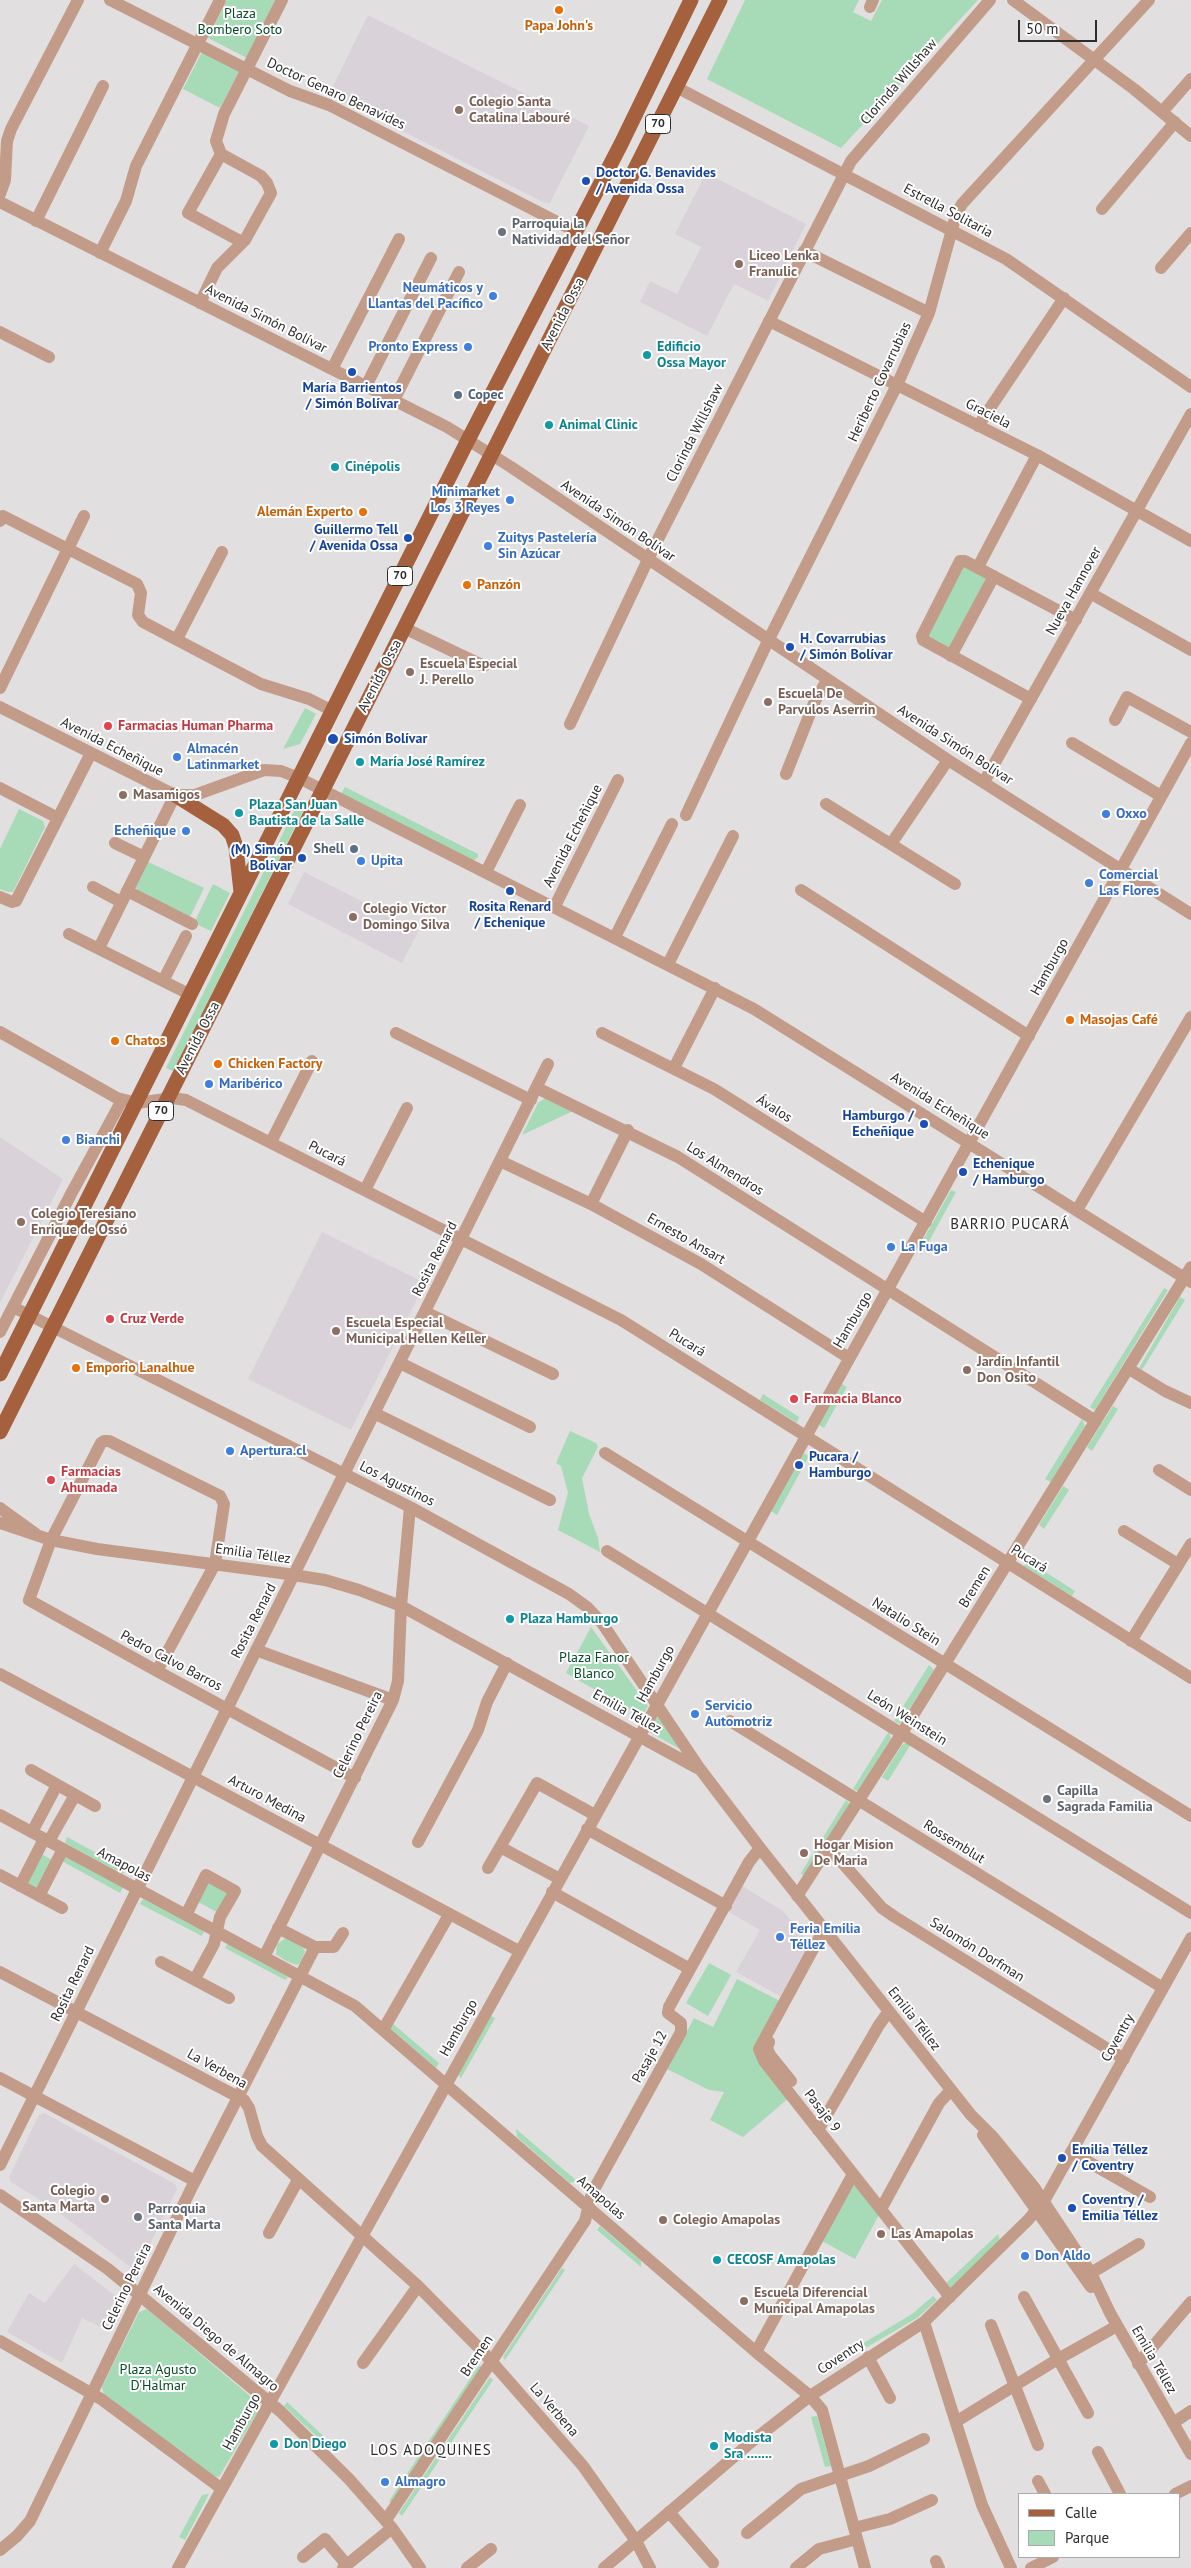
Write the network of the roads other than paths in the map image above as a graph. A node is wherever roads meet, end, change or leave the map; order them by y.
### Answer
1 (78, 0) edge
2 (110, 0) edge
3 (220, 0) edge
4 (282, 0) edge
5 (691, 0) edge
6 (720, 0) edge
7 (990, 0) edge
8 (1012, 0) edge
9 (1149, 0) edge
10 (198, 44) junction
11 (1094, 60) junction
12 (247, 69) junction
13 (1191, 79) edge
14 (103, 86) dead end
15 (676, 87) junction
16 (1162, 112) junction
17 (1174, 122) junction
18 (1191, 136) edge
19 (221, 154) junction
20 (843, 174) junction
21 (0, 194) edge
22 (0, 202) edge
23 (1102, 209) dead end
24 (36, 221) junction
25 (950, 229) junction
26 (575, 231) junction
27 (1191, 233) edge
28 (399, 239) dead end
29 (242, 242) junction
30 (804, 251) junction
31 (100, 253) junction
32 (431, 258) dead end
33 (1161, 268) dead end
34 (459, 272) dead end
35 (1064, 298) junction
36 (200, 303) junction
37 (929, 313) junction
38 (769, 321) junction
39 (0, 332) edge
40 (49, 357) dead end
41 (332, 369) junction
42 (1189, 380) edge
43 (897, 385) junction
44 (366, 386) junction
45 (394, 400) junction
46 (1191, 414) edge
47 (978, 426) junction
48 (468, 440) junction
49 (492, 455) junction
50 (1037, 455) junction
51 (1136, 510) junction
52 (84, 516) dead end
53 (1, 518) edge
54 (1191, 541) edge
55 (68, 549) junction
56 (222, 552) dead end
57 (648, 560) junction
58 (978, 567) junction
59 (994, 576) junction
60 (1090, 593) junction
61 (1076, 620) junction
62 (404, 628) junction
63 (177, 639) junction
64 (768, 641) junction
65 (1191, 650) edge
66 (950, 656) junction
67 (484, 666) dead end
68 (827, 680) junction
69 (0, 688) edge
70 (1031, 699) junction
71 (0, 707) edge
72 (333, 711) junction
73 (1115, 720) dead end
74 (570, 724) dead end
75 (1191, 732) edge
76 (1072, 743) dead end
77 (1191, 743) edge
78 (90, 753) junction
79 (948, 760) junction
80 (786, 774) dead end
81 (299, 778) junction
82 (618, 780) dead end
83 (984, 782) junction
84 (0, 788) edge
85 (322, 790) junction
86 (175, 795) junction
87 (1161, 796) junction
88 (826, 804) dead end
89 (520, 805) dead end
90 (686, 815) dead end
91 (58, 818) junction
92 (672, 824) dead end
93 (733, 836) dead end
94 (115, 843) dead end
95 (892, 844) junction
96 (144, 857) junction
97 (1120, 870) junction
98 (486, 872) junction
99 (955, 884) dead end
100 (92, 887) dead end
101 (801, 890) dead end
102 (241, 894) junction
103 (124, 896) junction
104 (0, 897) edge
105 (554, 906) junction
106 (1191, 914) edge
107 (192, 924) dead end
108 (69, 934) dead end
109 (186, 936) dead end
110 (616, 937) junction
111 (99, 948) junction
112 (668, 964) junction
113 (164, 981) junction
114 (715, 988) junction
115 (192, 995) junction
116 (1191, 1017) edge
117 (0, 1032) edge
118 (602, 1033) dead end
119 (396, 1034) dead end
120 (1029, 1036) junction
121 (312, 1061) dead end
122 (548, 1064) dead end
123 (674, 1068) junction
124 (537, 1088) junction
125 (167, 1099) junction
126 (531, 1100) junction
127 (130, 1102) junction
128 (407, 1108) dead end
129 (628, 1130) junction
130 (271, 1142) junction
131 (970, 1142) junction
132 (500, 1161) junction
133 (365, 1190) junction
134 (591, 1204) junction
135 (1077, 1210) junction
136 (926, 1222) junction
137 (462, 1239) junction
138 (1189, 1275) edge
139 (888, 1290) junction
140 (13, 1307) junction
141 (425, 1312) junction
142 (30, 1316) junction
143 (53, 1327) junction
144 (0, 1332) edge
145 (849, 1358) junction
146 (400, 1363) junction
147 (1129, 1369) junction
148 (0, 1374) edge
149 (553, 1374) dead end
150 (1191, 1403) edge
151 (374, 1413) junction
152 (1096, 1421) junction
153 (530, 1427) dead end
154 (0, 1432) edge
155 (806, 1436) junction
156 (605, 1453) dead end
157 (1159, 1470) dead end
158 (344, 1474) junction
159 (1191, 1490) edge
160 (550, 1500) dead end
161 (410, 1507) junction
162 (0, 1508) edge
163 (0, 1523) edge
164 (1124, 1532) dead end
165 (38, 1536) junction
166 (51, 1540) junction
167 (747, 1541) junction
168 (1191, 1544) edge
169 (606, 1550) dead end
170 (1008, 1563) junction
171 (215, 1564) junction
172 (1178, 1564) junction
173 (294, 1575) junction
174 (401, 1606) junction
175 (708, 1612) junction
176 (1131, 1641) junction
177 (256, 1650) junction
178 (507, 1664) junction
179 (945, 1664) junction
180 (157, 1671) junction
181 (0, 1674) edge
182 (1191, 1677) edge
183 (394, 1700) junction
184 (657, 1704) junction
185 (226, 1708) junction
186 (730, 1720) dead end
187 (902, 1733) junction
188 (639, 1736) junction
189 (700, 1769) junction
190 (31, 1770) dead end
191 (193, 1776) junction
192 (355, 1778) junction
193 (57, 1785) junction
194 (75, 1795) junction
195 (859, 1800) junction
196 (95, 1806) dead end
197 (0, 1815) edge
198 (595, 1815) junction
199 (1191, 1816) edge
200 (587, 1829) junction
201 (32, 1832) junction
202 (46, 1840) junction
203 (418, 1842) dead end
204 (320, 1845) junction
205 (500, 1847) junction
206 (760, 1848) junction
207 (63, 1849) junction
208 (828, 1851) junction
209 (488, 1868) dead end
210 (0, 1875) edge
211 (560, 1879) junction
212 (20, 1886) junction
213 (136, 1889) junction
214 (552, 1892) junction
215 (39, 1896) junction
216 (797, 1896) junction
217 (726, 1906) junction
218 (62, 1908) dead end
219 (1191, 1913) edge
220 (449, 1914) junction
221 (186, 1915) junction
222 (278, 1928) junction
223 (216, 1932) junction
224 (827, 1932) junction
225 (343, 1933) dead end
226 (1191, 1938) edge
227 (315, 1947) junction
228 (519, 1951) junction
229 (264, 1957) junction
230 (160, 1962) dead end
231 (690, 1970) junction
232 (0, 1972) edge
233 (300, 1976) junction
234 (195, 1979) junction
235 (1163, 1988) junction
236 (230, 1998) dead end
237 (76, 2012) junction
238 (889, 2012) junction
239 (383, 2030) junction
240 (1124, 2059) junction
241 (0, 2078) edge
242 (791, 2081) dead end
243 (445, 2084) junction
244 (951, 2090) junction
245 (34, 2096) junction
246 (239, 2096) junction
247 (818, 2130) junction
248 (1072, 2152) junction
249 (0, 2164) edge
250 (853, 2174) junction
251 (298, 2180) junction
252 (195, 2181) junction
253 (0, 2194) edge
254 (1150, 2197) dead end
255 (1041, 2206) junction
256 (588, 2207) junction
257 (881, 2209) junction
258 (269, 2233) dead end
259 (362, 2234) junction
260 (1139, 2244) dead end
261 (1091, 2273) junction
262 (418, 2286) junction
263 (140, 2295) junction
264 (950, 2297) junction
265 (1024, 2297) dead end
266 (1191, 2302) edge
267 (1110, 2313) junction
268 (924, 2322) junction
269 (991, 2325) dead end
270 (1118, 2326) junction
271 (0, 2341) edge
272 (756, 2352) junction
273 (868, 2357) junction
274 (1058, 2359) junction
275 (492, 2362) junction
276 (363, 2363) dead end
277 (1138, 2364) junction
278 (1016, 2384) junction
279 (92, 2393) junction
280 (810, 2396) junction
281 (890, 2398) dead end
282 (270, 2402) junction
283 (1191, 2411) edge
284 (1088, 2413) dead end
285 (957, 2421) junction
286 (1173, 2423) junction
287 (924, 2439) dead end
288 (1038, 2445) dead end
289 (1098, 2452) dead end
290 (1191, 2454) edge
291 (840, 2475) junction
292 (1038, 2481) dead end
293 (1191, 2486) edge
294 (222, 2489) junction
295 (1044, 2493) edge
296 (1119, 2493) edge
297 (1177, 2493) edge
298 (932, 2500) dead end
299 (669, 2512) junction
300 (389, 2524) junction
301 (747, 2533) dead end
302 (855, 2534) junction
303 (636, 2541) junction
304 (492, 2549) dead end
305 (0, 2550) edge
306 (303, 2557) dead end
307 (1051, 2558) edge
308 (713, 2563) dead end
309 (345, 2567) edge
310 (178, 2568) edge
311 (420, 2568) edge
312 (467, 2568) edge
313 (604, 2568) edge
314 (650, 2568) edge
315 (796, 2568) edge
316 (865, 2568) edge
317 (1011, 2568) edge
318 (1031, 2568) edge

1 - 21 street
2 - 10 street, Doctor Genaro Benavides
3 - 10 street
4 - 12 street
5 - 26 main road, Avenida Ossa / 70
6 - 15 main road, Avenida Ossa / 70
7 - 20 street, Clorinda Willshaw
8 - 11 street
9 - 11 street, Heriberto Covarrubias
10 - 12 street, Doctor Genaro Benavides
10 - 31 street
11 - 16 street
11 - 25 street, Heriberto Covarrubias
12 - 19 street
12 - 26 street, Doctor Genaro Benavides
13 - 16 street
14 - 24 street
15 - 20 street, Estrella Solitaria
15 - 49 main road, Avenida Ossa / 70
16 - 17 street
17 - 18 street
17 - 23 street
19 - 29 street
19 - 29 street
20 - 25 street, Estrella Solitaria
20 - 30 street, Clorinda Willshaw
22 - 24 street, Avenida Simón Bolívar
24 - 31 street, Avenida Simón Bolívar
25 - 35 street, Estrella Solitaria
25 - 37 street, Heriberto Covarrubias
26 - 48 main road, Avenida Ossa / 70
27 - 33 street
28 - 41 street
29 - 36 street
30 - 37 street
30 - 38 street, Clorinda Willshaw
31 - 36 street, Avenida Simón Bolívar
32 - 44 street
34 - 45 street
35 - 42 street, Estrella Solitaria
35 - 47 street
36 - 41 street, Avenida Simón Bolívar
37 - 43 street, Heriberto Covarrubias
38 - 43 street, Graciela
38 - 57 street, Clorinda Willshaw
39 - 40 street
41 - 44 street, Avenida Simón Bolívar
43 - 47 street, Graciela
43 - 64 street, Heriberto Covarrubias
44 - 45 street, Avenida Simón Bolívar
45 - 48 street, Avenida Simón Bolívar
46 - 51 street, Nueva Hannover
47 - 50 street, Graciela
48 - 49 street, Avenida Simón Bolívar
48 - 72 main road, Avenida Ossa / 70
49 - 57 street, Avenida Simón Bolívar
49 - 62 main road, Avenida Ossa / 70
50 - 51 street, Graciela
50 - 58 street
51 - 54 street, Graciela
51 - 60 street, Nueva Hannover
52 - 55 street
53 - 55 street
55 - 63 street
55 - 69 street
56 - 63 street
57 - 64 street, Avenida Simón Bolívar
57 - 74 street, Clorinda Willshaw
58 - 59 street
58 - 66 street
59 - 61 street
59 - 66 street
60 - 61 street, Nueva Hannover
60 - 65 street
61 - 70 street, Nueva Hannover
62 - 67 street
62 - 85 main road, Avenida Ossa / 70
63 - 72 street
64 - 68 street, Avenida Simón Bolívar
64 - 90 street, Heriberto Covarrubias
66 - 70 street
68 - 79 street, Avenida Simón Bolívar
68 - 80 street
70 - 83 street, Nueva Hannover
71 - 78 street, Avenida Echeñique
72 - 81 main road, Avenida Ossa / 70
73 - 75 street
76 - 87 street
77 - 87 street, Hamburgo
78 - 86 street, Avenida Echeñique
78 - 91 street
79 - 83 street, Avenida Simón Bolívar
79 - 95 street
81 - 85 street, Avenida Echeñique
81 - 86 street, Avenida Echeñique
81 - 102 main road, Avenida Ossa / 70
82 - 105 street, Avenida Echeñique
83 - 97 street, Avenida Simón Bolívar
84 - 91 street
85 - 98 street, Avenida Echeñique
85 - 125 main road, Avenida Ossa / 70
86 - 96 street
86 - 102 main road
87 - 97 street, Hamburgo
88 - 95 street
89 - 98 street
91 - 104 street
92 - 110 street
93 - 112 street
94 - 96 street
95 - 99 street
96 - 103 street
97 - 106 street, Avenida Simón Bolívar
97 - 120 street, Hamburgo
98 - 105 street, Avenida Echeñique
100 - 103 street
101 - 120 street
102 - 115 main road, Avenida Ossa / 70
103 - 107 street
103 - 111 street
105 - 110 street, Avenida Echeñique
108 - 111 street
109 - 113 street
110 - 112 street, Avenida Echeñique
111 - 113 street
112 - 114 street, Avenida Echeñique
113 - 115 street
114 - 123 street
114 - 131 street, Avenida Echeñique
115 - 127 main road, Avenida Ossa / 70
116 - 135 street
117 - 127 street
118 - 123 street, Ávalos
119 - 126 street
120 - 131 street, Hamburgo
121 - 130 street
122 - 124 street, Rosita Renard
123 - 136 street, Ávalos
124 - 126 street, Rosita Renard
124 - 129 street, Los Almendros
125 - 127 street, Pucará
125 - 130 street, Pucará
125 - 143 main road, Avenida Ossa / 70
126 - 132 street, Rosita Renard
127 - 140 street, Avenida Ossa
127 - 142 main road, Avenida Ossa / 70
128 - 133 street
129 - 134 street
129 - 139 street, Los Almendros
130 - 133 street, Pucará
131 - 135 street, Avenida Echeñique
131 - 136 street, Hamburgo
132 - 134 street, Ernesto Ansart
132 - 137 street, Rosita Renard
133 - 137 street, Pucará
134 - 145 street, Ernesto Ansart
135 - 138 street, Avenida Echeñique
136 - 139 street, Hamburgo
137 - 141 street, Rosita Renard
137 - 155 street, Pucará
138 - 147 street, Bremen
139 - 145 street, Hamburgo
139 - 152 street, Los Almendros
140 - 142 street, Los Agustinos
140 - 144 street, Avenida Ossa
141 - 146 street, Rosita Renard
141 - 149 street
142 - 143 street, Los Agustinos
142 - 148 main road, Avenida Ossa / 70
143 - 154 main road, Avenida Ossa / 70
143 - 158 street, Los Agustinos
145 - 155 street, Hamburgo
146 - 151 street, Rosita Renard
146 - 153 street
147 - 150 street
147 - 152 street, Bremen
151 - 158 street, Rosita Renard
151 - 160 street
152 - 170 street, Bremen
155 - 167 street, Hamburgo
155 - 170 street, Pucará
156 - 167 street, Natalio Stein
157 - 159 street
158 - 161 street, Los Agustinos
158 - 173 street, Rosita Renard
161 - 174 street, Celerino Pereira
161 - 184 street, Los Agustinos
162 - 165 street, Emilia Téllez
163 - 165 street, Emilia Téllez
164 - 172 street
165 - 166 street, Emilia Téllez
166 - 171 street, Emilia Téllez
166 - 171 street
166 - 180 street, Pedro Calvo Barros
167 - 175 street, Hamburgo
167 - 179 street, Natalio Stein
168 - 172 street
169 - 175 street, León Weinstein
170 - 176 street, Pucará
170 - 179 street, Bremen
171 - 173 street, Emilia Téllez
171 - 180 street
172 - 176 street
173 - 174 street, Emilia Téllez
173 - 177 street, Rosita Renard
174 - 178 street, Emilia Téllez
174 - 183 street, Celerino Pereira
175 - 184 street, Hamburgo
175 - 187 street, León Weinstein
176 - 182 street, Pucará
177 - 183 street
177 - 185 street, Rosita Renard
178 - 188 street, Emilia Téllez
178 - 203 street
179 - 187 street, Bremen
179 - 199 street, Natalio Stein
180 - 185 street, Pedro Calvo Barros
181 - 191 street, Arturo Medina
183 - 192 street, Celerino Pereira
184 - 188 street, Hamburgo
184 - 189 street, Los Agustinos
185 - 191 street, Rosita Renard
185 - 192 street, Pedro Calvo Barros
186 - 195 street, Rossemblut
187 - 195 street, Bremen
187 - 219 street, León Weinstein
188 - 189 street, Emilia Téllez
188 - 198 street, Hamburgo
189 - 206 street, Emilia Téllez
190 - 193 street
191 - 204 street, Arturo Medina
191 - 213 street, Rosita Renard
192 - 204 street, Celerino Pereira
193 - 194 street
193 - 201 street
194 - 196 street
194 - 202 street
195 - 208 street, Bremen
195 - 235 street, Rossemblut
197 - 201 street, Amapolas
198 - 200 street, Hamburgo
198 - 205 street
200 - 211 street, Hamburgo
200 - 217 street
201 - 202 street, Amapolas
202 - 207 street, Amapolas
202 - 212 street
204 - 220 street, Arturo Medina
204 - 222 street, Celerino Pereira
205 - 209 street
205 - 211 street
206 - 216 street, Emilia Téllez
206 - 217 street, Pasaje 12
207 - 213 street, Amapolas
207 - 215 street
208 - 216 street, Bremen
208 - 240 street, Salomón Dorfman
210 - 212 street
211 - 214 street, Hamburgo
212 - 215 street
213 - 221 street, Amapolas
213 - 237 street, Rosita Renard
214 - 228 street, Hamburgo
214 - 231 street
215 - 218 street
216 - 224 street, Emilia Téllez
217 - 231 street, Pasaje 12
220 - 228 street, Arturo Medina
220 - 239 street
221 - 223 street, Amapolas
221 - 223 street
222 - 227 street
222 - 229 street, Celerino Pereira
223 - 229 street, Amapolas
223 - 234 street
224 - 238 street, Emilia Téllez
224 - 242 street
224 - 247 street, Pasaje 9
225 - 227 street
226 - 235 street, Coventry
227 - 233 street
228 - 243 street, Hamburgo
229 - 233 street, Amapolas
230 - 234 street
231 - 256 street, Pasaje 12
232 - 237 street, La Verbena
233 - 239 street, Amapolas
233 - 246 street, Celerino Pereira
234 - 236 street
235 - 240 street, Coventry
237 - 245 street, Rosita Renard
237 - 246 street, La Verbena
238 - 244 street, Emilia Téllez
238 - 247 street
239 - 243 street, Amapolas
240 - 248 street, Coventry
241 - 245 street
243 - 256 street, Amapolas
243 - 259 street, Hamburgo
244 - 255 street, Emilia Téllez
244 - 257 street
245 - 249 street, Rosita Renard
245 - 252 street
246 - 251 street, La Verbena
246 - 252 street, Celerino Pereira
247 - 250 street, Pasaje 9
248 - 254 street
248 - 255 street, Coventry
250 - 257 street, Pasaje 9
250 - 272 street
251 - 258 street
251 - 259 street, La Verbena
252 - 263 street, Celerino Pereira
253 - 263 street, Avenida Diego de Almagro
255 - 261 street, Emilia Téllez
255 - 264 street, Coventry
255 - 267 street, Emilia Téllez
256 - 272 street, Amapolas
256 - 275 street, Bremen
257 - 264 street, Pasaje 9
259 - 262 street, La Verbena
259 - 282 street, Hamburgo
260 - 261 street
261 - 267 street, Emilia Téllez
262 - 275 street, La Verbena
262 - 276 street
263 - 279 street, Celerino Pereira
263 - 282 street, Avenida Diego de Almagro
264 - 268 street, Coventry
265 - 274 street
266 - 277 street
267 - 270 street, Emilia Téllez
268 - 273 street, Coventry
268 - 285 street
269 - 278 street
270 - 274 street
270 - 277 street, Emilia Téllez
271 - 279 street
272 - 280 street, Amapolas
273 - 280 street, Coventry
273 - 281 street
274 - 278 street
274 - 284 street
275 - 300 street, Bremen
275 - 303 street, La Verbena
277 - 286 street, Emilia Téllez
278 - 285 street
278 - 288 street
279 - 294 street
279 - 305 street, Celerino Pereira
280 - 291 street, Amapolas
280 - 299 street, Coventry
282 - 294 street, Hamburgo
282 - 300 street, Avenida Diego de Almagro
283 - 286 street
285 - 317 street
286 - 290 street, Emilia Téllez
287 - 291 street
289 - 296 street
291 - 301 street
291 - 302 street, Amapolas
292 - 295 street
293 - 297 street
294 - 310 street, Hamburgo
298 - 302 street
299 - 303 street, Coventry
299 - 308 street
300 - 309 street
300 - 311 street, Avenida Diego de Almagro
302 - 315 street
302 - 316 street, Amapolas
303 - 313 street, Coventry
303 - 314 street, La Verbena
304 - 312 street
306 - 309 street
307 - 318 street

